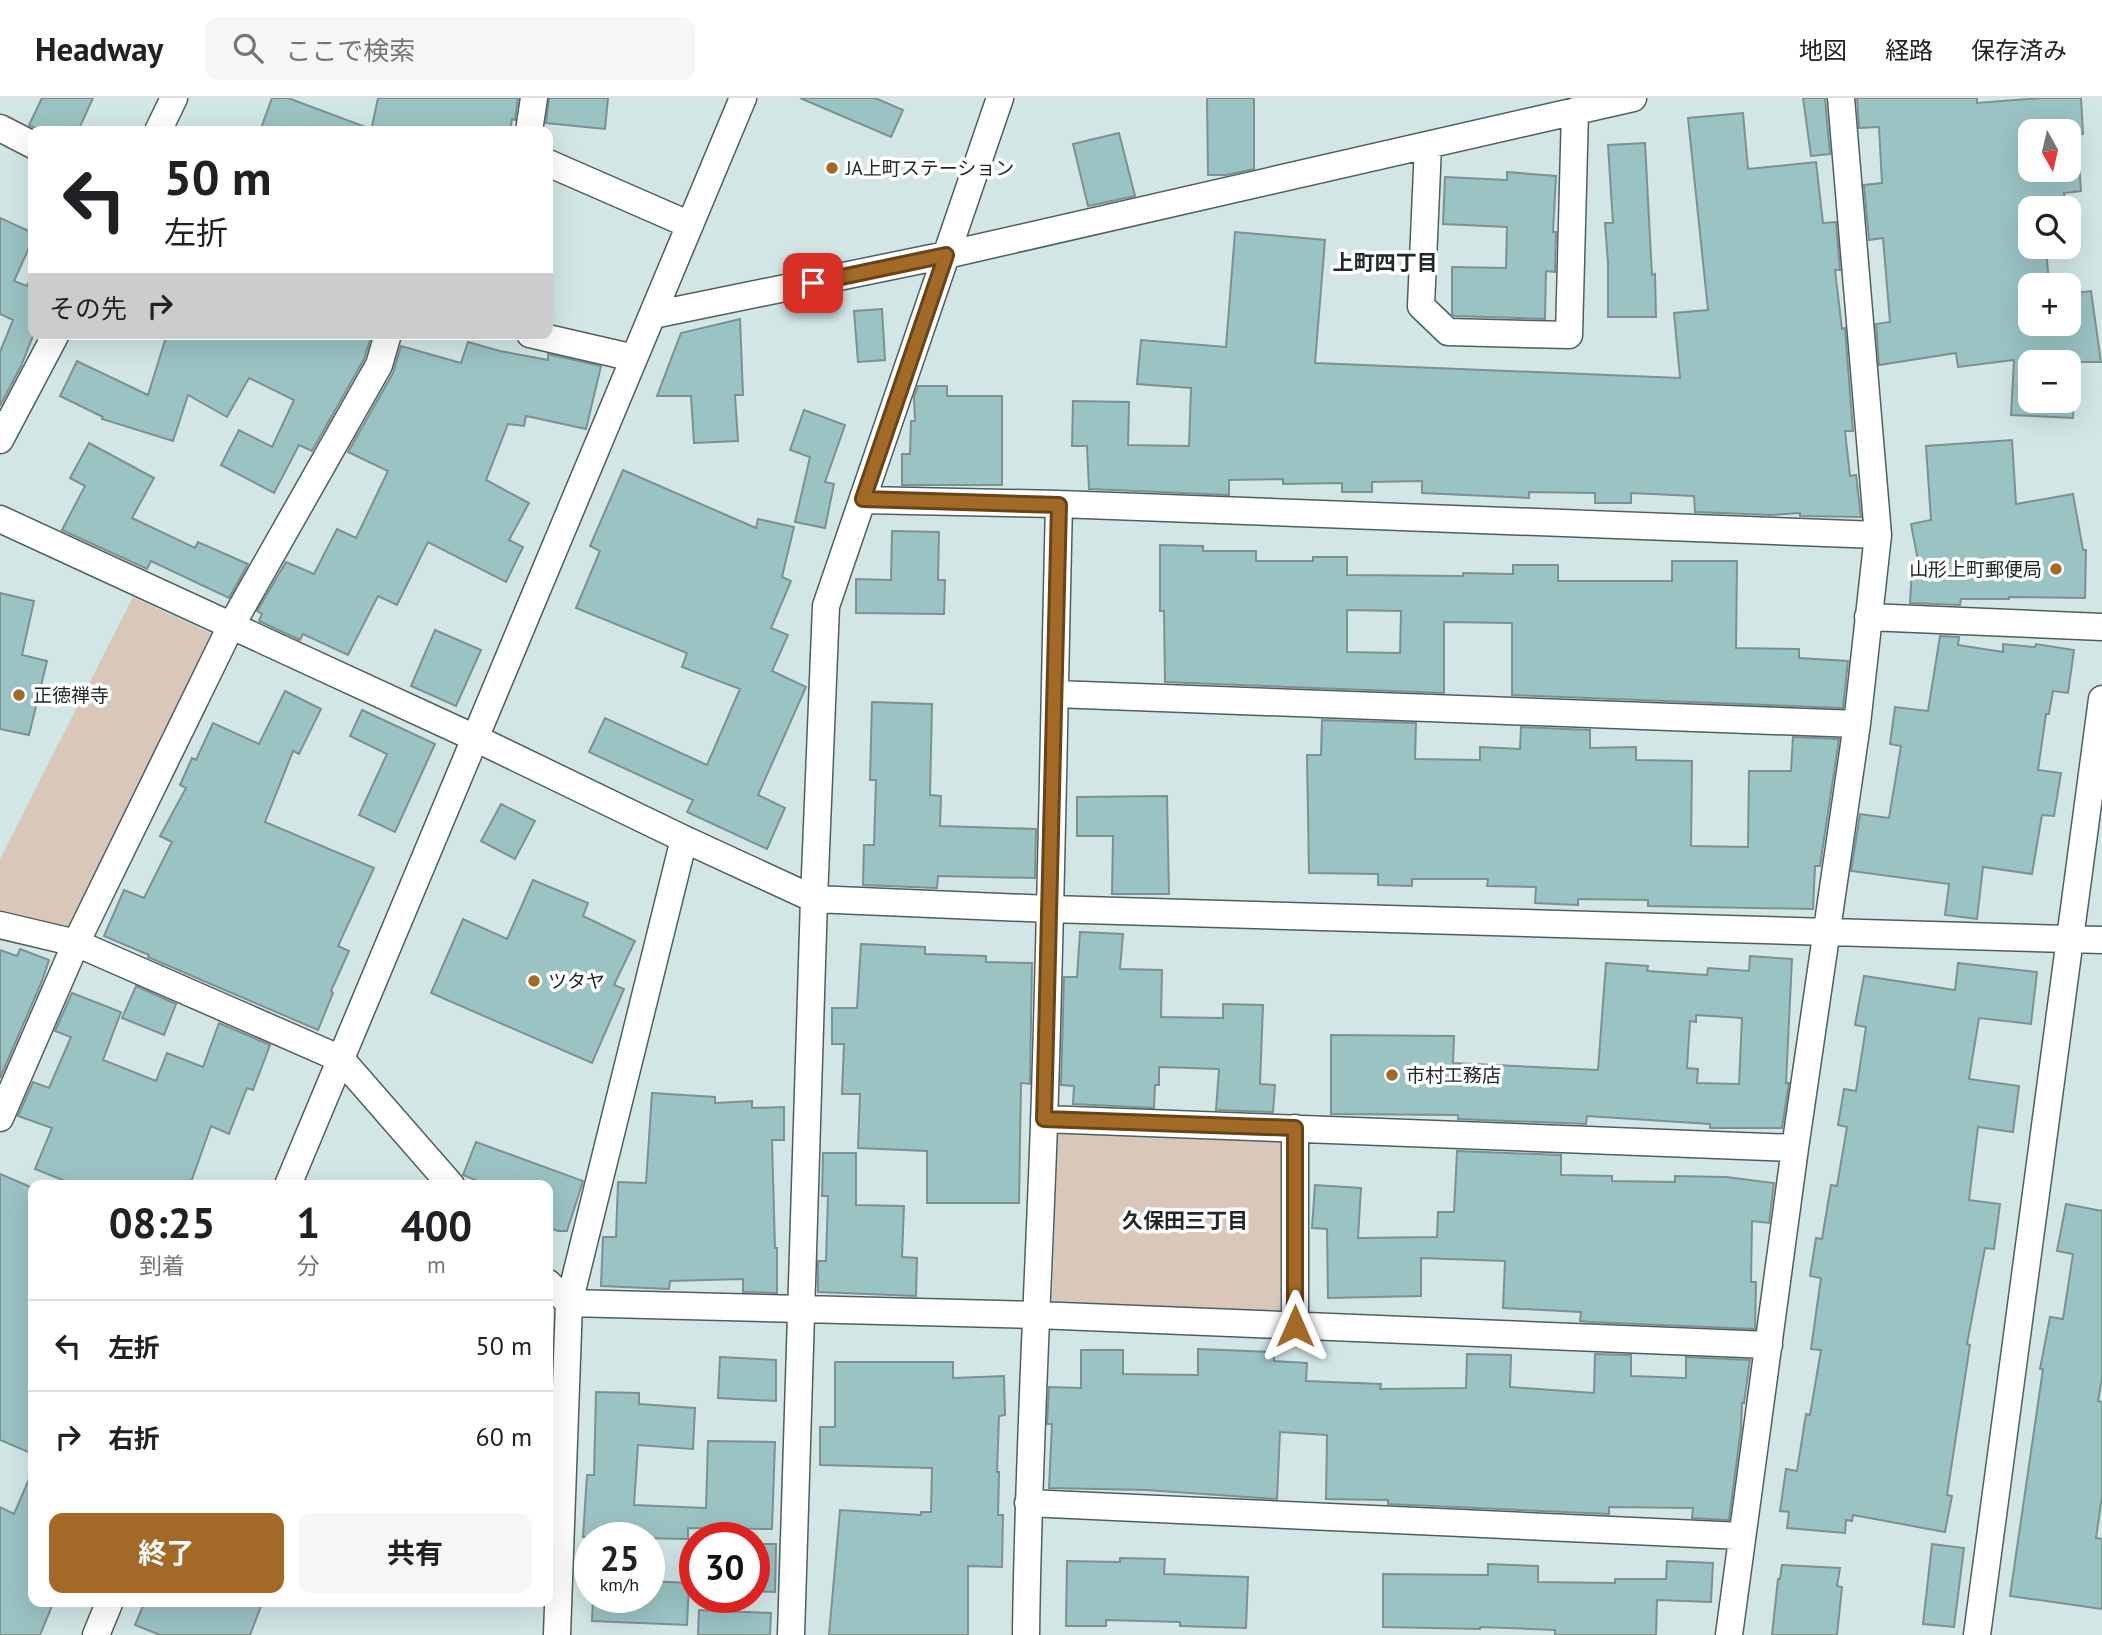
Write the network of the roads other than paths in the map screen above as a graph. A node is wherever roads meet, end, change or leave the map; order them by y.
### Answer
1 (174, 98) edge
2 (534, 98) edge
3 (743, 98) edge
4 (1000, 98) edge
5 (1633, 98) edge
6 (1841, 98) edge
7 (1575, 111) junction
8 (160, 126) edge
9 (530, 126) edge
10 (0, 128) edge
11 (28, 142) edge
12 (1428, 146) junction
13 (553, 165) edge
14 (690, 225) junction
15 (946, 255) junction
16 (653, 315) junction
17 (553, 339) edge
18 (53, 340) edge
19 (386, 340) edge
20 (634, 358) junction
21 (0, 440) edge
22 (863, 499) junction
23 (1059, 505) junction
24 (0, 519) edge
25 (1878, 535) junction
26 (1868, 617) junction
27 (231, 626) junction
28 (2102, 627) edge
29 (1055, 694) junction
30 (2102, 699) edge
31 (1857, 724) junction
32 (475, 738) junction
33 (684, 839) junction
34 (814, 899) junction
35 (1050, 909) junction
36 (0, 925) edge
37 (1827, 930) junction
38 (2070, 939) junction
39 (2102, 940) edge
40 (76, 943) junction
41 (341, 1059) junction
42 (0, 1118) edge
43 (1044, 1119) junction
44 (1295, 1128) junction
45 (1795, 1148) junction
46 (290, 1180) edge
47 (447, 1180) edge
48 (553, 1288) edge
49 (569, 1303) junction
50 (800, 1308) junction
51 (1037, 1315) junction
52 (1295, 1326) junction
53 (1769, 1345) junction
54 (1028, 1503) junction
55 (1742, 1536) junction
56 (108, 1607) edge
57 (96, 1635) edge
58 (557, 1635) edge
59 (791, 1635) edge
60 (1026, 1635) edge
61 (1729, 1635) edge
62 (1977, 1635) edge

1 - 8 street
2 - 9 street
3 - 14 street
4 - 15 street
5 - 7 street
6 - 25 street
7 - 12 street
7 - 12 street
10 - 11 street
12 - 15 street
13 - 14 street
14 - 16 street
15 - 16 street
15 - 22 street
16 - 20 street
17 - 20 street
18 - 21 street
19 - 27 street
20 - 32 street
22 - 23 street
22 - 34 street
23 - 25 street
23 - 29 street
24 - 27 street
25 - 26 street
26 - 28 street
26 - 31 street
27 - 32 street
27 - 40 street
29 - 31 street
29 - 35 street
30 - 38 street
31 - 37 street
32 - 33 street
32 - 41 street
33 - 34 street
33 - 49 street
34 - 35 street
34 - 50 street
35 - 37 street
35 - 43 street
36 - 40 street
37 - 38 street
37 - 45 street
38 - 39 street
38 - 62 street
40 - 41 street
40 - 42 street
41 - 46 street
41 - 47 street
43 - 44 street
43 - 51 street
44 - 45 street
44 - 52 street
45 - 53 street
48 - 49 street
49 - 50 street
49 - 58 street
50 - 51 street
50 - 59 street
51 - 52 street
51 - 54 street
52 - 53 street
53 - 55 street
54 - 55 street
54 - 60 street
55 - 61 street
56 - 57 street

